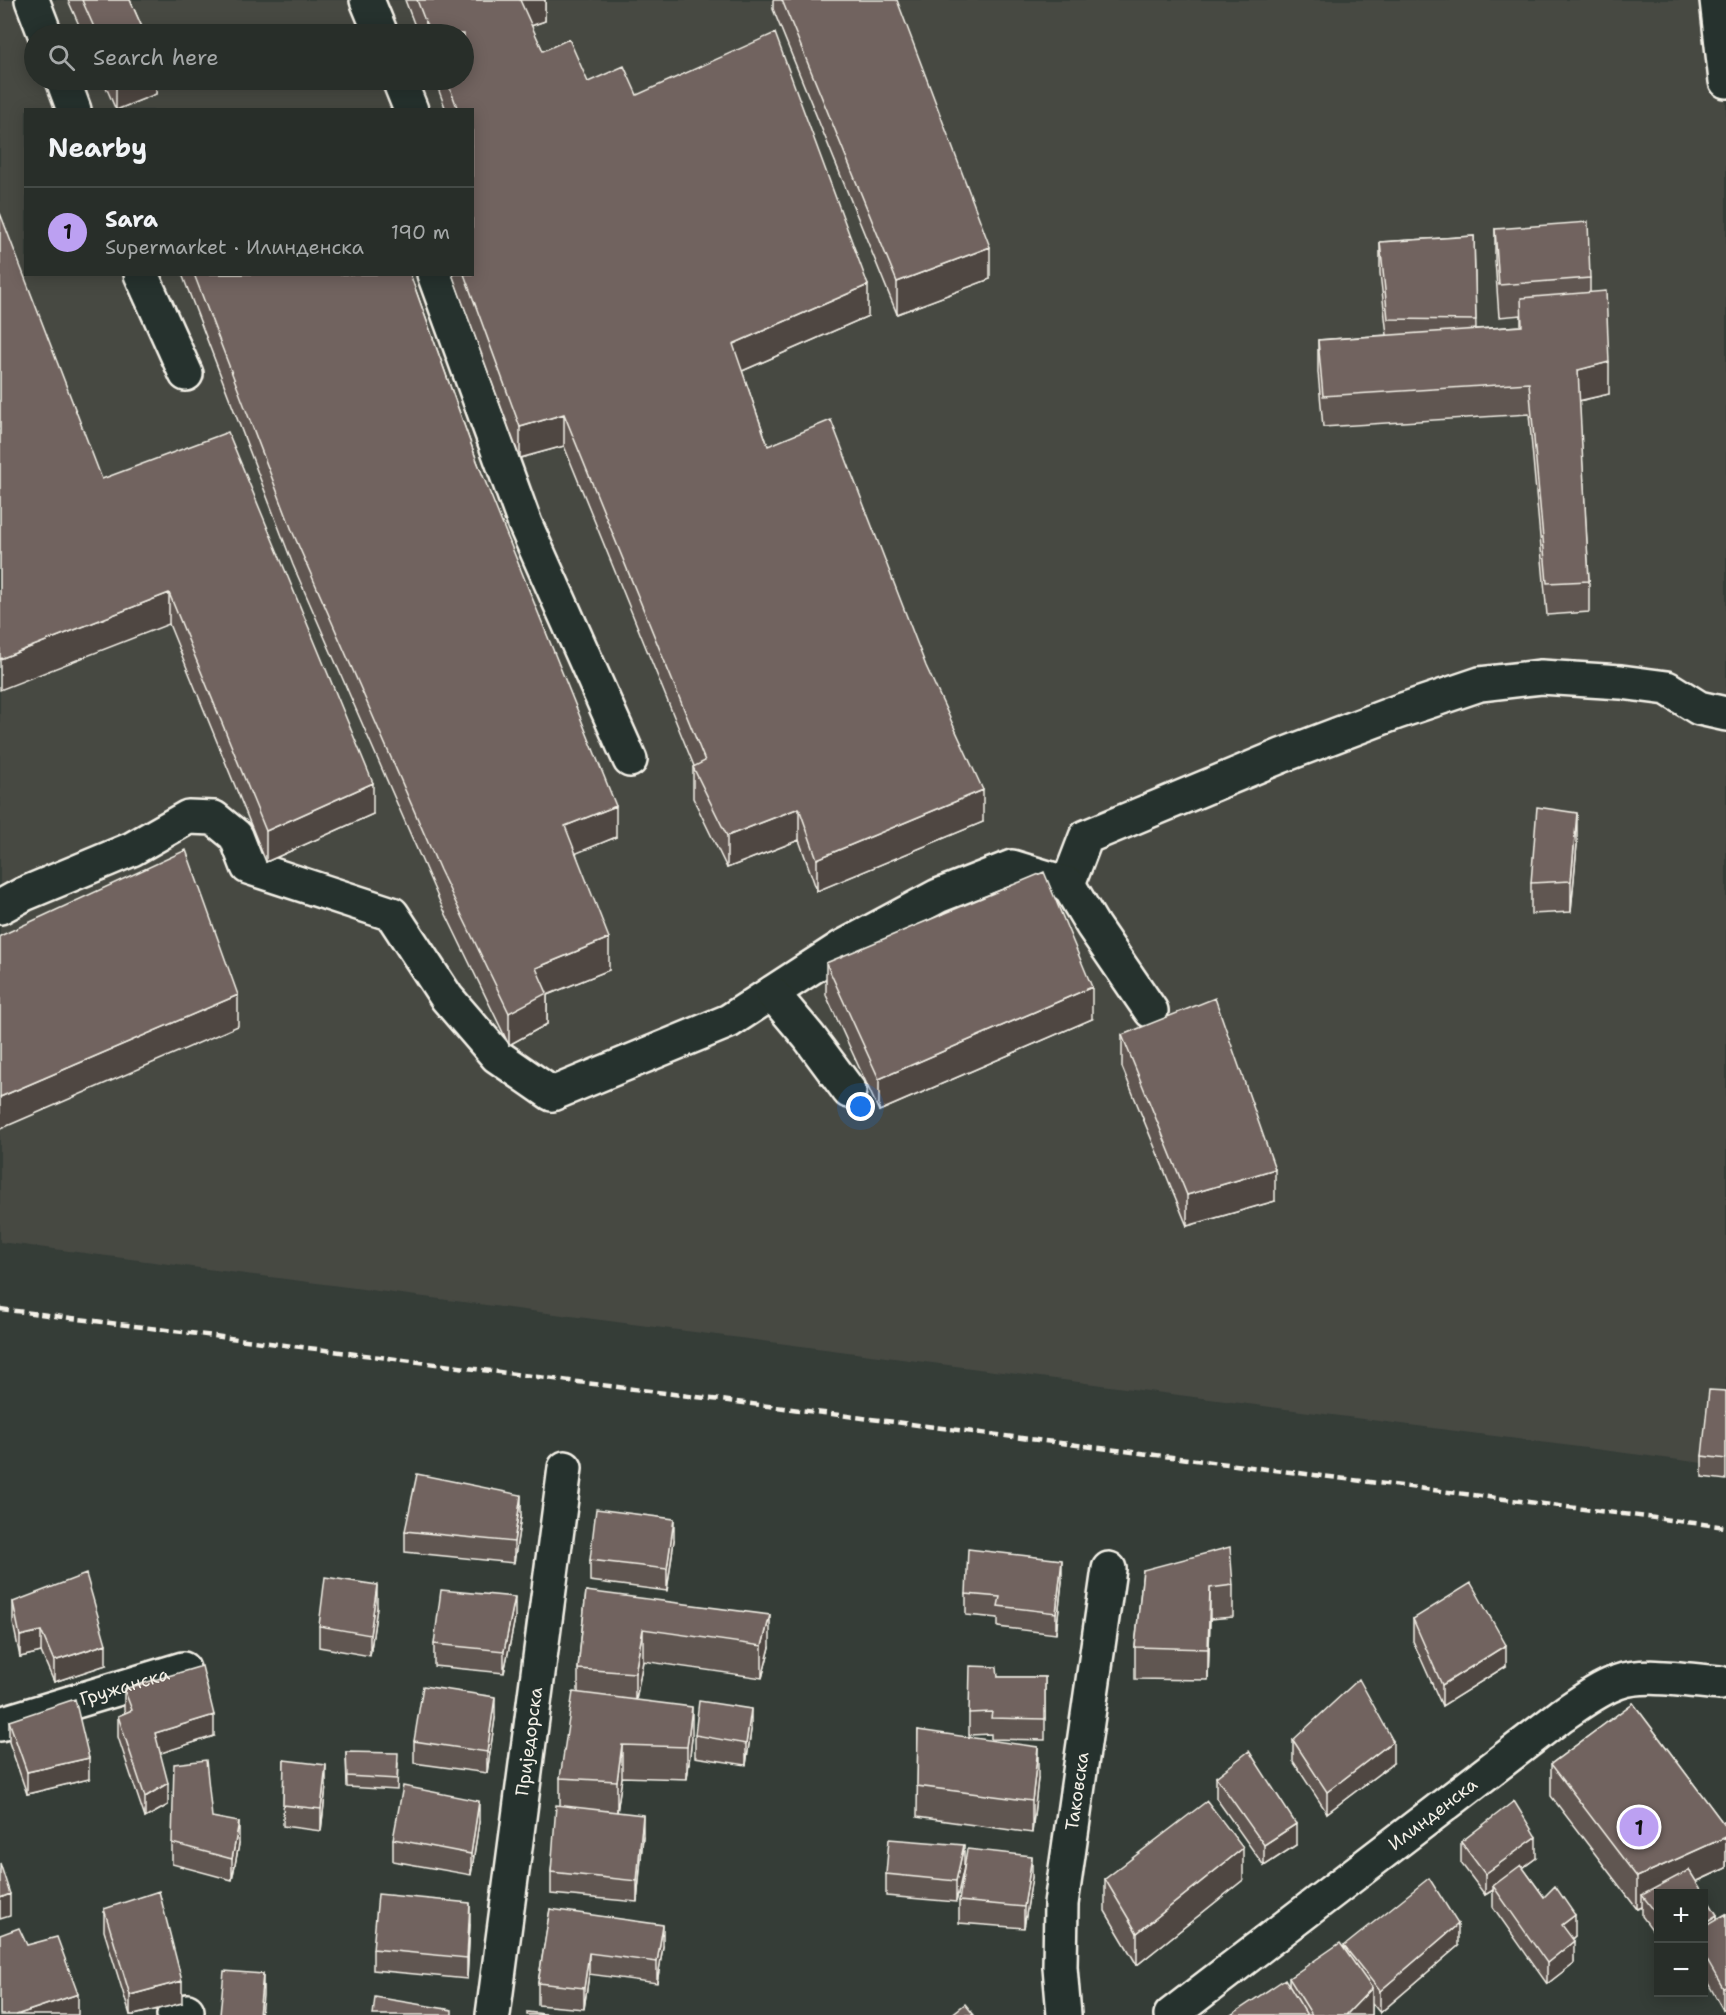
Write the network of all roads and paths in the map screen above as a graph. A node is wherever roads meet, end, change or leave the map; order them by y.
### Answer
1 (32, 0) edge
2 (367, 0) edge
3 (1717, 0) edge
4 (41, 24) edge
5 (377, 24) edge
6 (1726, 81) edge
7 (67, 90) edge
8 (403, 90) edge
9 (73, 108) edge
10 (410, 108) edge
11 (142, 276) edge
12 (435, 276) edge
13 (186, 374) dead end
14 (1726, 714) edge
15 (630, 760) dead end
16 (1068, 884) junction
17 (0, 907) edge
18 (772, 993) junction
19 (1151, 1011) dead end
20 (849, 1091) dead end
21 (565, 1468) dead end
22 (1109, 1569) dead end
23 (183, 1669) edge
24 (1724, 1683) edge
25 (0, 1724) edge
26 (493, 2015) edge
27 (1064, 2015) edge
28 (1172, 2015) edge

1 - 4 street
2 - 5 street
3 - 6 street
7 - 9 street
8 - 10 street
11 - 13 street
12 - 15 street
14 - 16 street
16 - 18 street
16 - 19 street
17 - 18 street
18 - 20 street
21 - 26 street, Приједорска
22 - 27 street, Таковска
23 - 25 street, Гружанска
24 - 28 street, Илинденска

